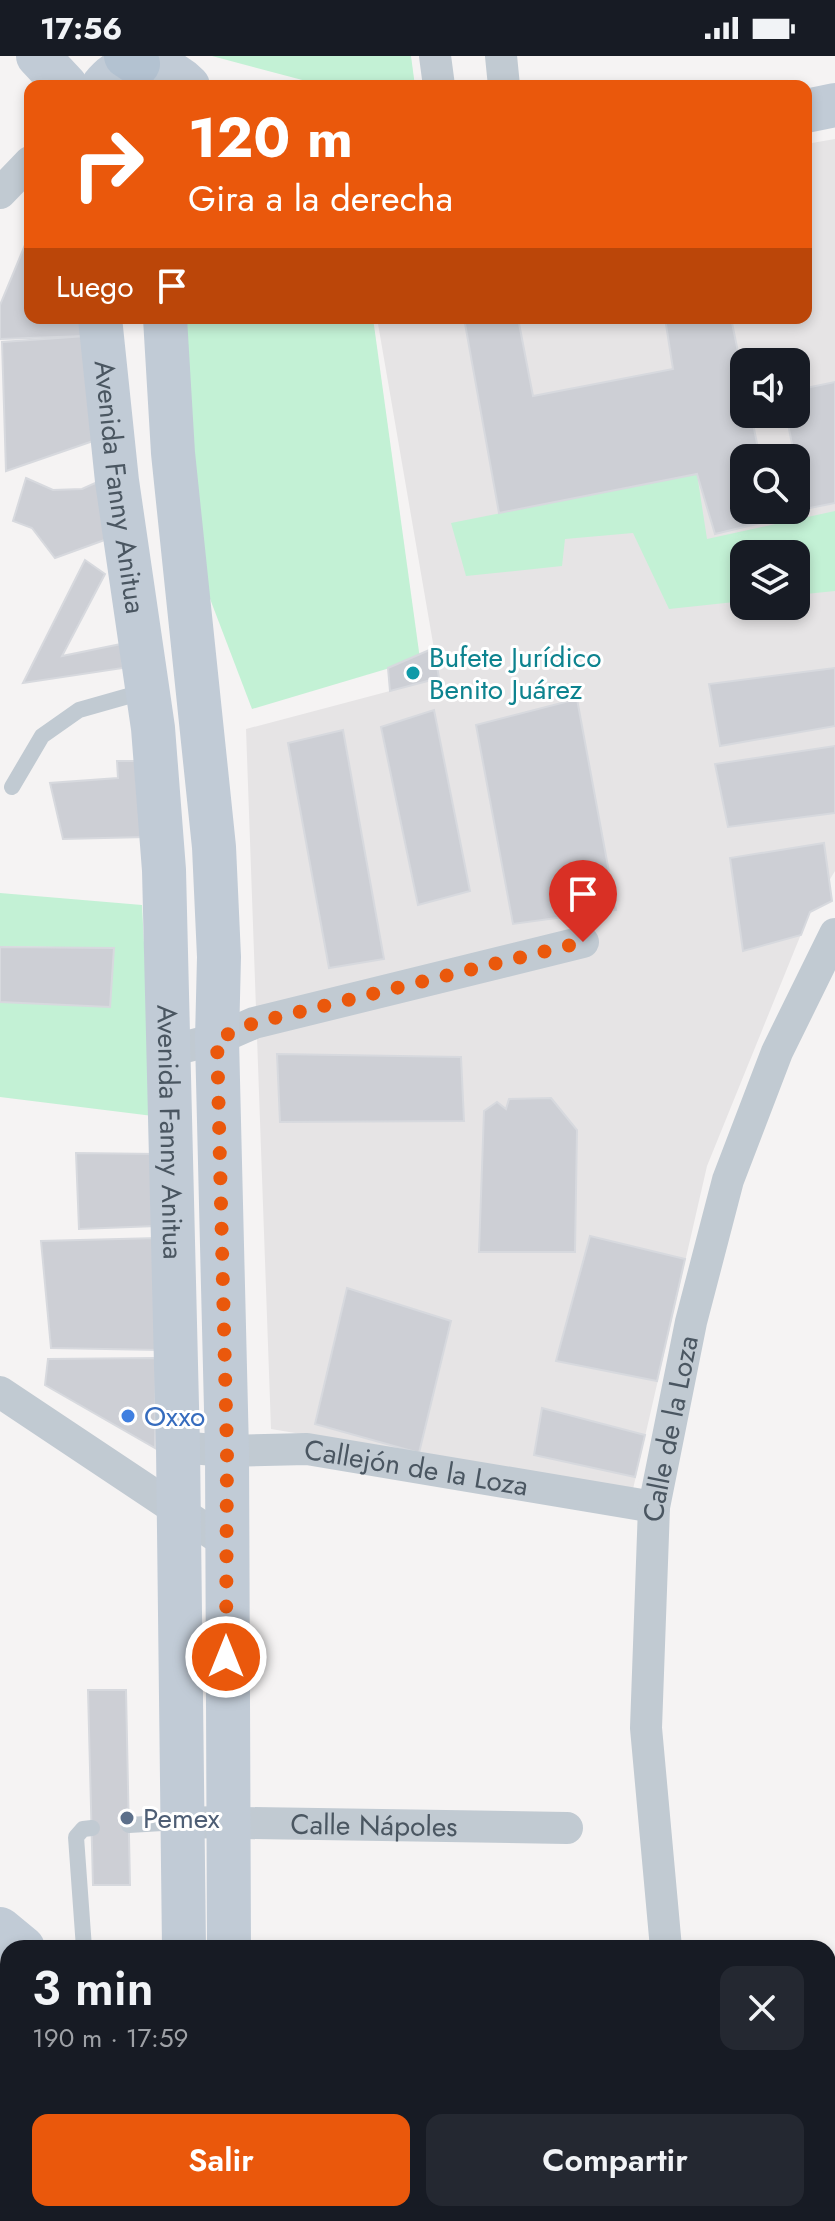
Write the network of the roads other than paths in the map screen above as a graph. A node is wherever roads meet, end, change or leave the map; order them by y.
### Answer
1 (38, 56) edge
2 (435, 56) edge
3 (501, 56) edge
4 (60, 80) edge
5 (438, 80) edge
6 (503, 80) edge
7 (835, 105) edge
8 (812, 110) edge
9 (24, 168) edge
10 (0, 193) edge
11 (101, 324) edge
12 (165, 324) edge
13 (147, 691) junction
14 (12, 787) dead end
15 (835, 934) edge
16 (583, 942) dead end
17 (823, 992) edge
18 (217, 1039) junction
19 (169, 1051) junction
20 (0, 1392) edge
21 (178, 1447) junction
22 (227, 1451) junction
23 (654, 1507) junction
24 (179, 1512) junction
25 (225, 1542) junction
26 (182, 1822) junction
27 (228, 1824) junction
28 (129, 1825) dead end
29 (92, 1828) dead end
30 (567, 1828) dead end
31 (83, 1940) edge
32 (184, 1940) edge
33 (229, 1940) edge
34 (665, 1940) edge

1 - 4 main road
2 - 5 street
3 - 6 street
7 - 8 main road
9 - 10 street
11 - 13 main road, Avenida Fanny Anitua
12 - 18 main road, Avenida Fanny Anitua
13 - 14 lane
13 - 19 main road, Avenida Fanny Anitua
15 - 17 street, Calle de la Loza
16 - 18 street
17 - 23 street, Calle de la Loza
18 - 19 street
18 - 22 main road, Avenida Fanny Anitua
19 - 21 main road, Avenida Fanny Anitua
20 - 24 street
21 - 22 street, Callejón de la Loza
21 - 24 main road, Avenida Fanny Anitua
22 - 23 street, Callejón de la Loza
22 - 25 main road, Avenida Fanny Anitua
23 - 34 street, Calle de la Loza
24 - 25 street
24 - 26 main road, Avenida Fanny Anitua
25 - 27 main road, Avenida Fanny Anitua
26 - 27 street, Calle Nápoles
26 - 28 lane
26 - 32 main road, Avenida Fanny Anitua
27 - 30 street, Calle Nápoles
27 - 33 main road, Avenida Fanny Anitua
29 - 31 lane

